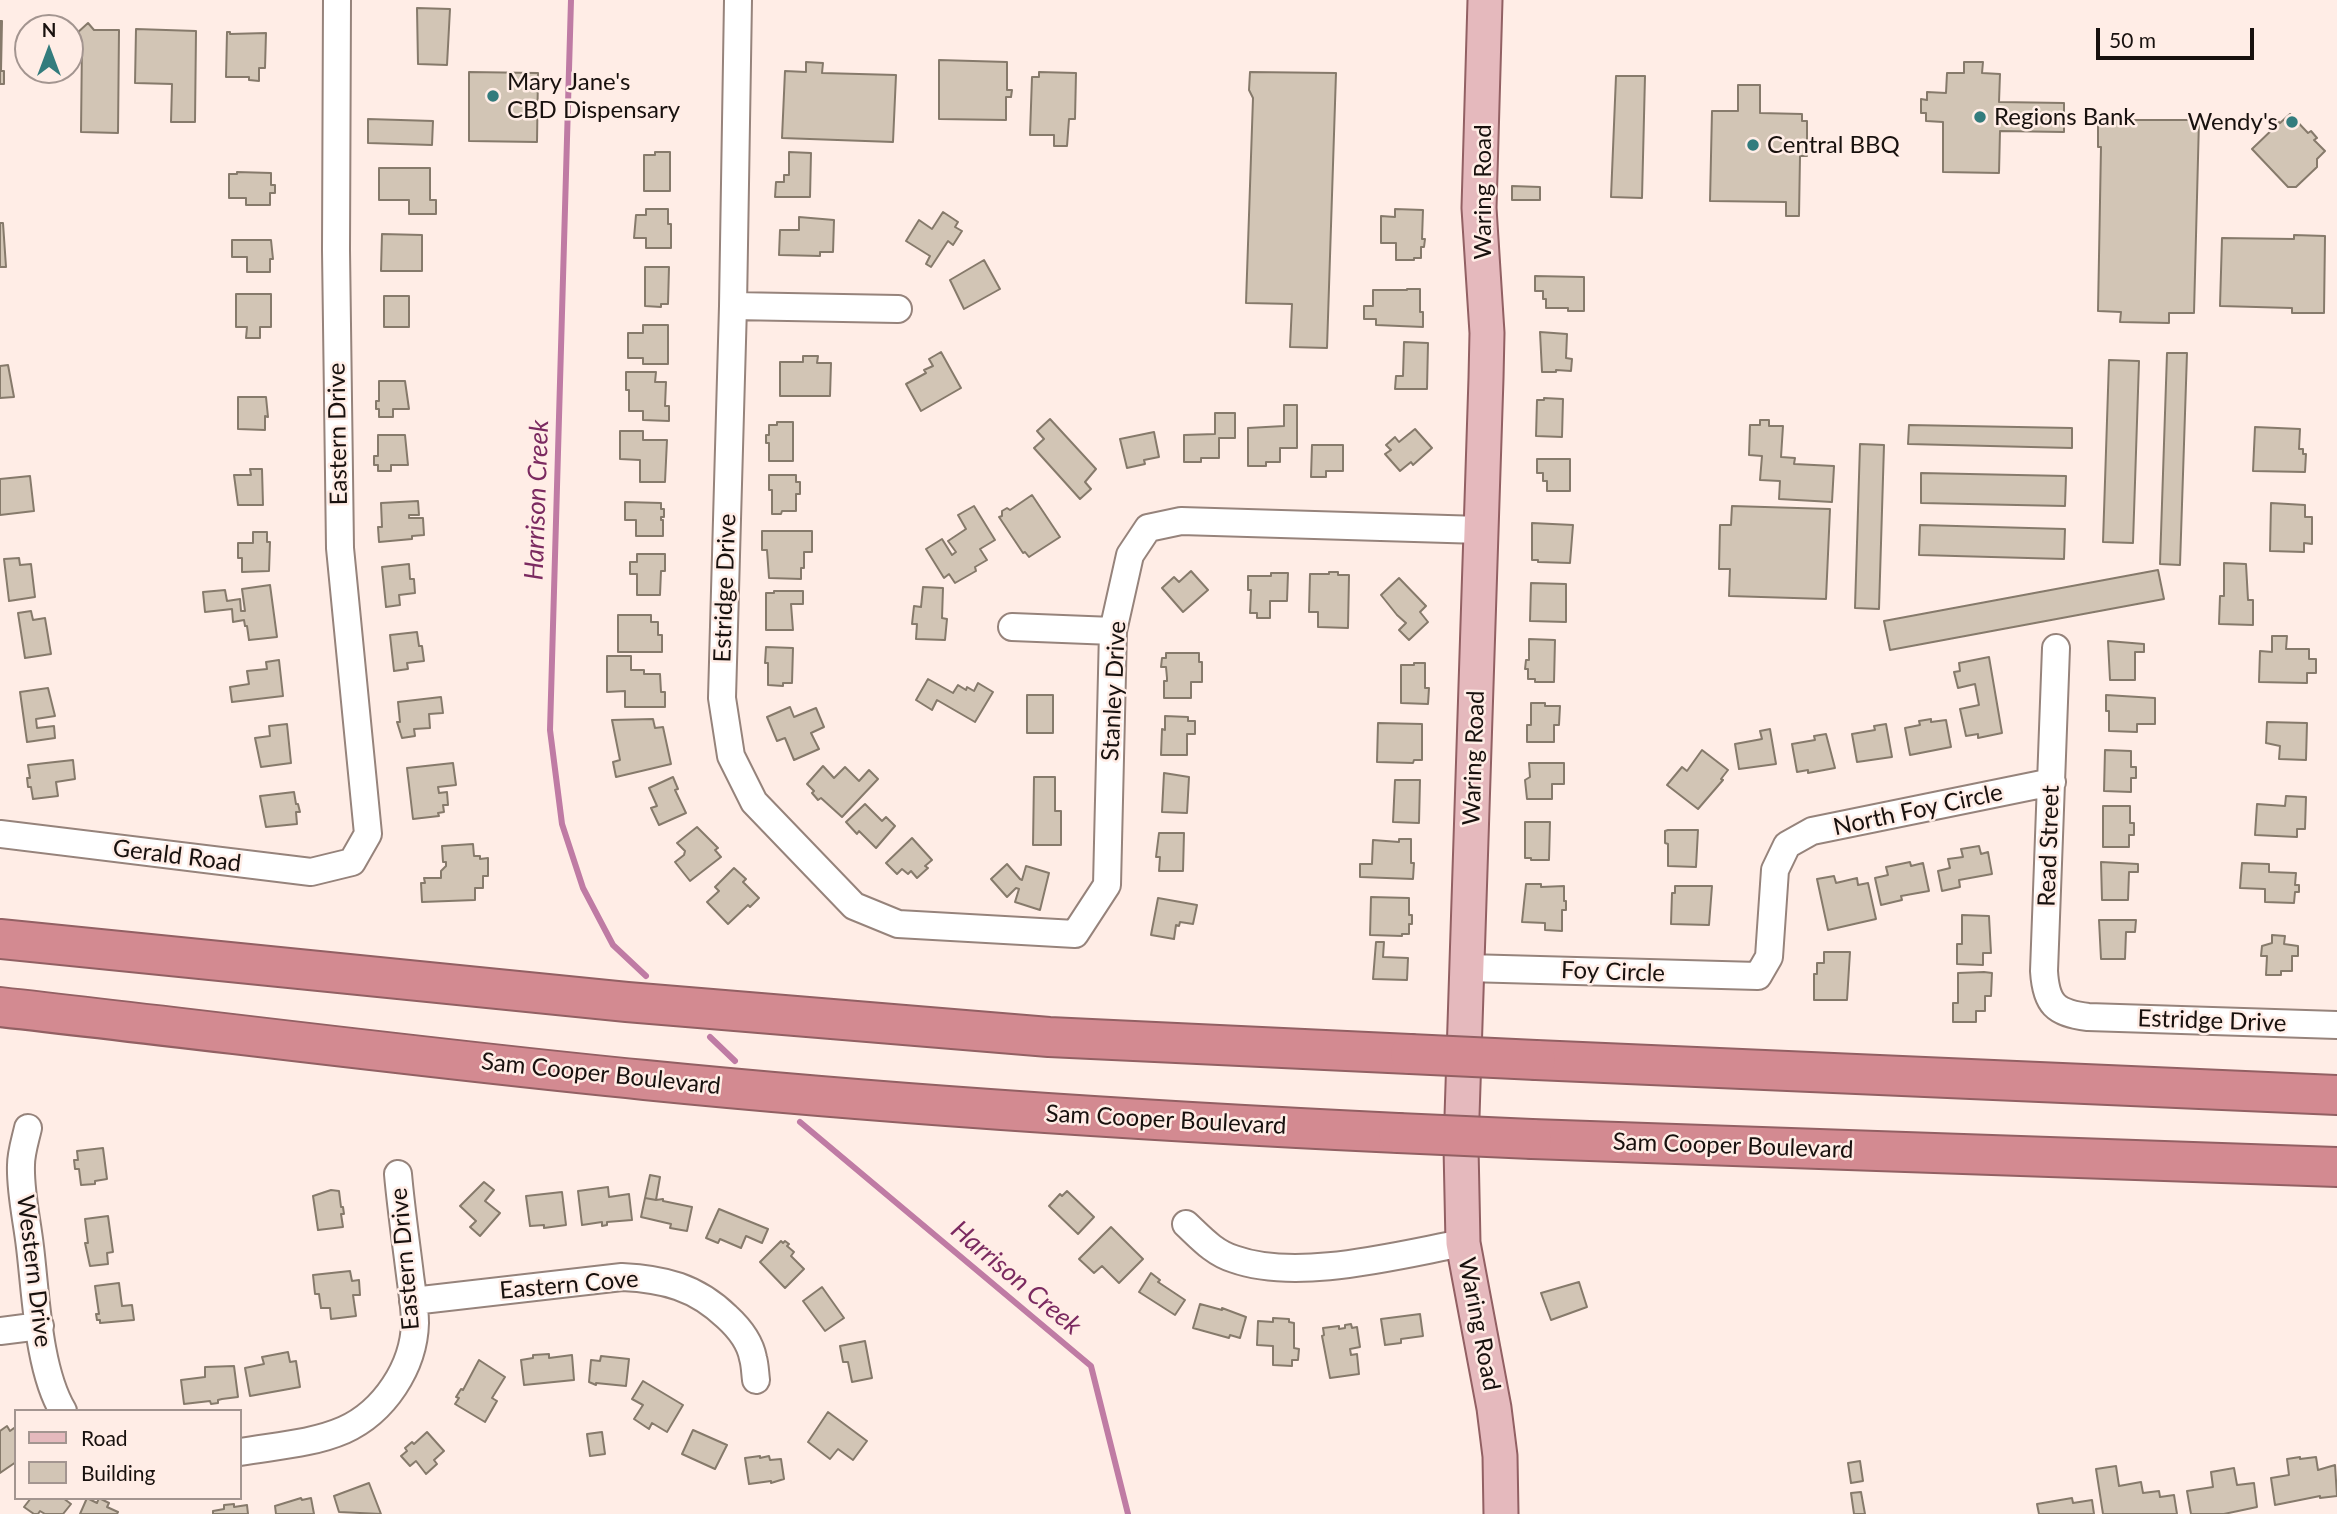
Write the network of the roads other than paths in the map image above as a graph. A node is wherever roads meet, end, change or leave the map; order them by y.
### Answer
1 (337, 0) edge
2 (738, 0) edge
3 (1485, 0) edge
4 (733, 306) junction
5 (898, 309) dead end
6 (1481, 530) junction
7 (1012, 627) dead end
8 (1113, 631) junction
9 (2056, 648) dead end
10 (2052, 782) junction
11 (0, 834) edge
12 (352, 862) joint
13 (1075, 933) joint
14 (0, 939) edge
15 (1467, 968) junction
16 (1758, 976) joint
17 (0, 1007) edge
18 (2088, 1017) joint
19 (2337, 1025) edge
20 (2337, 1095) edge
21 (28, 1128) dead end
22 (2337, 1167) edge
23 (398, 1174) dead end
24 (1186, 1224) dead end
25 (1463, 1243) junction
26 (413, 1301) junction
27 (40, 1326) junction
28 (0, 1331) edge
29 (756, 1380) dead end
30 (62, 1409) edge
31 (245, 1451) edge
32 (1501, 1514) edge

1 - 12 street, Eastern Drive
2 - 4 street, Estridge Drive
3 - 6 main road, Waring Road
4 - 5 street
4 - 13 street, Estridge Drive
6 - 8 street, Stanley Drive
6 - 15 main road, Waring Road
7 - 8 street
8 - 13 street, Stanley Drive
9 - 10 street, Read Street
10 - 16 street, North Foy Circle
10 - 18 street, Read Street
11 - 12 street, Gerald Road
14 - 20 highway, bridge
15 - 16 street, Foy Circle
15 - 25 main road, Waring Road
17 - 22 highway, Sam Cooper Boulevard, bridge
18 - 19 street, Estridge Drive
21 - 27 street, Western Drive
23 - 26 street, Eastern Drive
24 - 25 street
25 - 32 main road, Waring Road
26 - 29 street, Eastern Cove
26 - 31 street, Eastern Drive
27 - 28 street
27 - 30 street, Western Drive

